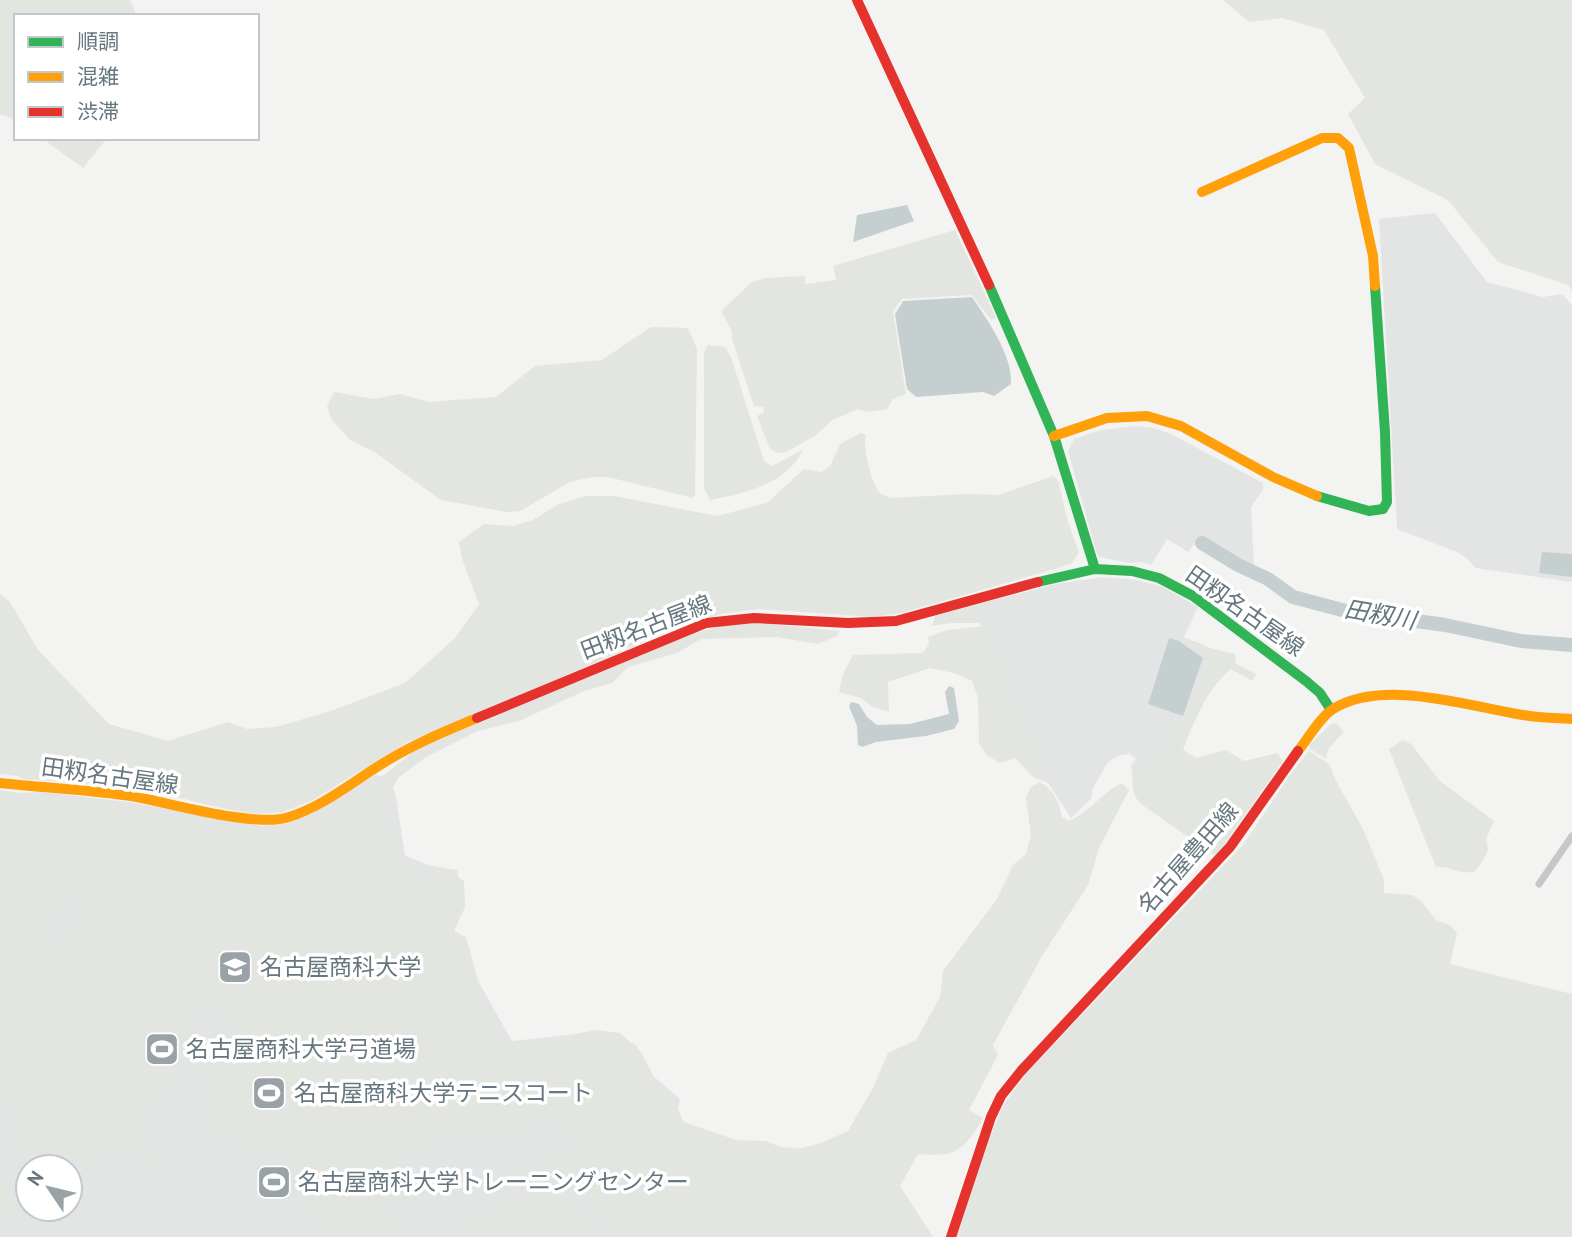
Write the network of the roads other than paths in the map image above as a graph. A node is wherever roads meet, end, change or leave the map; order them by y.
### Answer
1 (857, 0) edge
2 (1202, 192) dead end
3 (1054, 436) junction
4 (1095, 569) junction
5 (1331, 710) junction
6 (1572, 719) edge
7 (0, 783) edge
8 (1572, 836) edge
9 (1539, 884) dead end
10 (951, 1237) edge

1 - 3 main road
2 - 3 main road
3 - 4 main road
4 - 5 main road, 田籾名古屋線
4 - 7 main road, 田籾名古屋線
5 - 6 main road, 名古屋豊田線
5 - 10 main road, 名古屋豊田線
8 - 9 street

